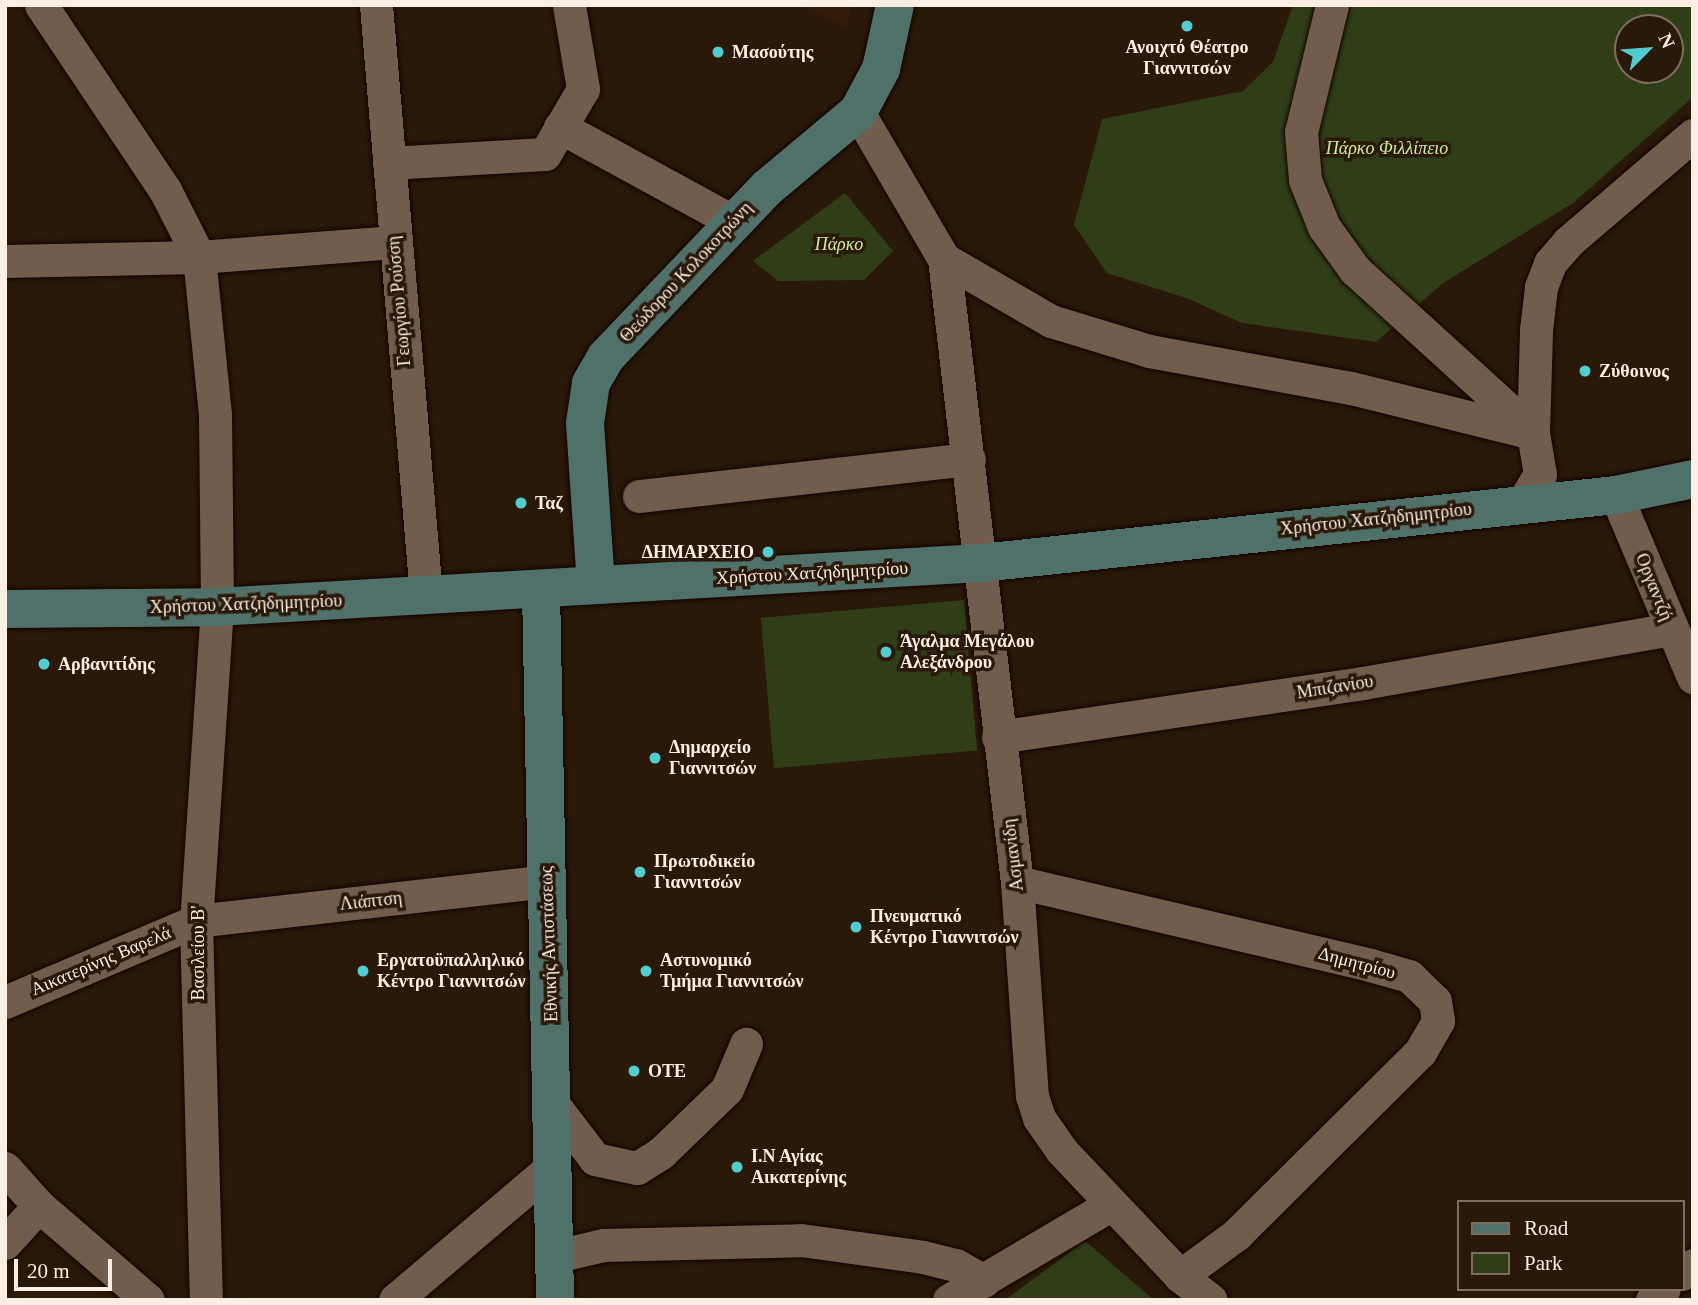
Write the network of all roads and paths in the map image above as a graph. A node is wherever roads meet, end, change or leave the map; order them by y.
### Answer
1 (41, 5) edge
2 (376, 5) edge
3 (569, 5) edge
4 (895, 5) edge
5 (1332, 5) edge
6 (858, 112) junction
7 (560, 127) junction
8 (1693, 135) edge
9 (389, 163) junction
10 (734, 222) junction
11 (394, 243) junction
12 (199, 257) junction
13 (944, 259) junction
14 (5, 261) edge
15 (1533, 433) junction
16 (969, 459) junction
17 (1693, 479) edge
18 (1616, 495) junction
19 (639, 496) dead end
20 (1523, 502) junction
21 (981, 563) junction
22 (596, 585) junction
23 (541, 589) junction
24 (426, 596) junction
25 (217, 607) junction
26 (5, 609) edge
27 (1671, 629) junction
28 (1693, 677) edge
29 (998, 737) junction
30 (546, 881) junction
31 (1017, 882) junction
32 (196, 921) junction
33 (5, 1002) edge
34 (746, 1044) dead end
35 (553, 1104) junction
36 (553, 1166) junction
37 (5, 1168) edge
38 (1112, 1204) junction
39 (39, 1206) junction
40 (5, 1244) edge
41 (552, 1257) junction
42 (1180, 1276) junction
43 (984, 1281) junction
44 (148, 1300) edge
45 (206, 1300) edge
46 (394, 1300) edge
47 (555, 1300) edge
48 (949, 1300) edge
49 (1211, 1300) edge

1 - 12 street
2 - 9 street, Γεωργίου Ρούσση
3 - 7 street
4 - 6 main road, Θεώδορου Κολοκοτρώνη
5 - 15 street
6 - 10 main road, Θεώδορου Κολοκοτρώνη
6 - 13 street
7 - 9 street
7 - 10 street
8 - 15 street
9 - 11 street, Γεωργίου Ρούσση
10 - 22 main road, Θεώδορου Κολοκοτρώνη
11 - 12 street
11 - 24 street, Γεωργίου Ρούσση
12 - 14 street
12 - 25 street, Βασιλείου Β'
13 - 15 street
13 - 16 street, Ασμανίδη
15 - 20 street
16 - 19 street
16 - 21 street, Ασμανίδη
17 - 18 main road, Χρήστου Χατζηδημητρίου
18 - 20 main road, Χρήστου Χατζηδημητρίου
18 - 27 street, Οργαντζή
20 - 21 main road, Χρήστου Χατζηδημητρίου
21 - 22 main road, Χρήστου Χατζηδημητρίου
21 - 29 street, Ασμανίδη
22 - 23 main road, Χρήστου Χατζηδημητρίου
23 - 24 main road, Χρήστου Χατζηδημητρίου
23 - 30 main road, Εθνικής Αντιστάσεως
24 - 25 main road, Χρήστου Χατζηδημητρίου
25 - 26 main road, Χρήστου Χατζηδημητρίου
25 - 32 street, Βασιλείου Β'
27 - 28 street, Οργαντζή
27 - 29 street, Μπιζανίου
29 - 31 street, Ασμανίδη
30 - 32 street, Λιάπτση
30 - 35 main road, Εθνικής Αντιστάσεως
31 - 38 street, Ασμανίδη
31 - 42 street, Δημητρίου
32 - 33 street, Αικατερίνης Βαρελά
32 - 45 street, Βασιλείου Β'
34 - 35 street
35 - 36 main road, Εθνικής Αντιστάσεως
36 - 41 main road, Εθνικής Αντιστάσεως
36 - 46 street
37 - 39 street
38 - 42 street, Ασμανίδη
38 - 43 street
39 - 40 street
39 - 44 street
41 - 43 street
41 - 47 main road, Εθνικής Αντιστάσεως
42 - 49 street, Ασμανίδη
43 - 48 street

